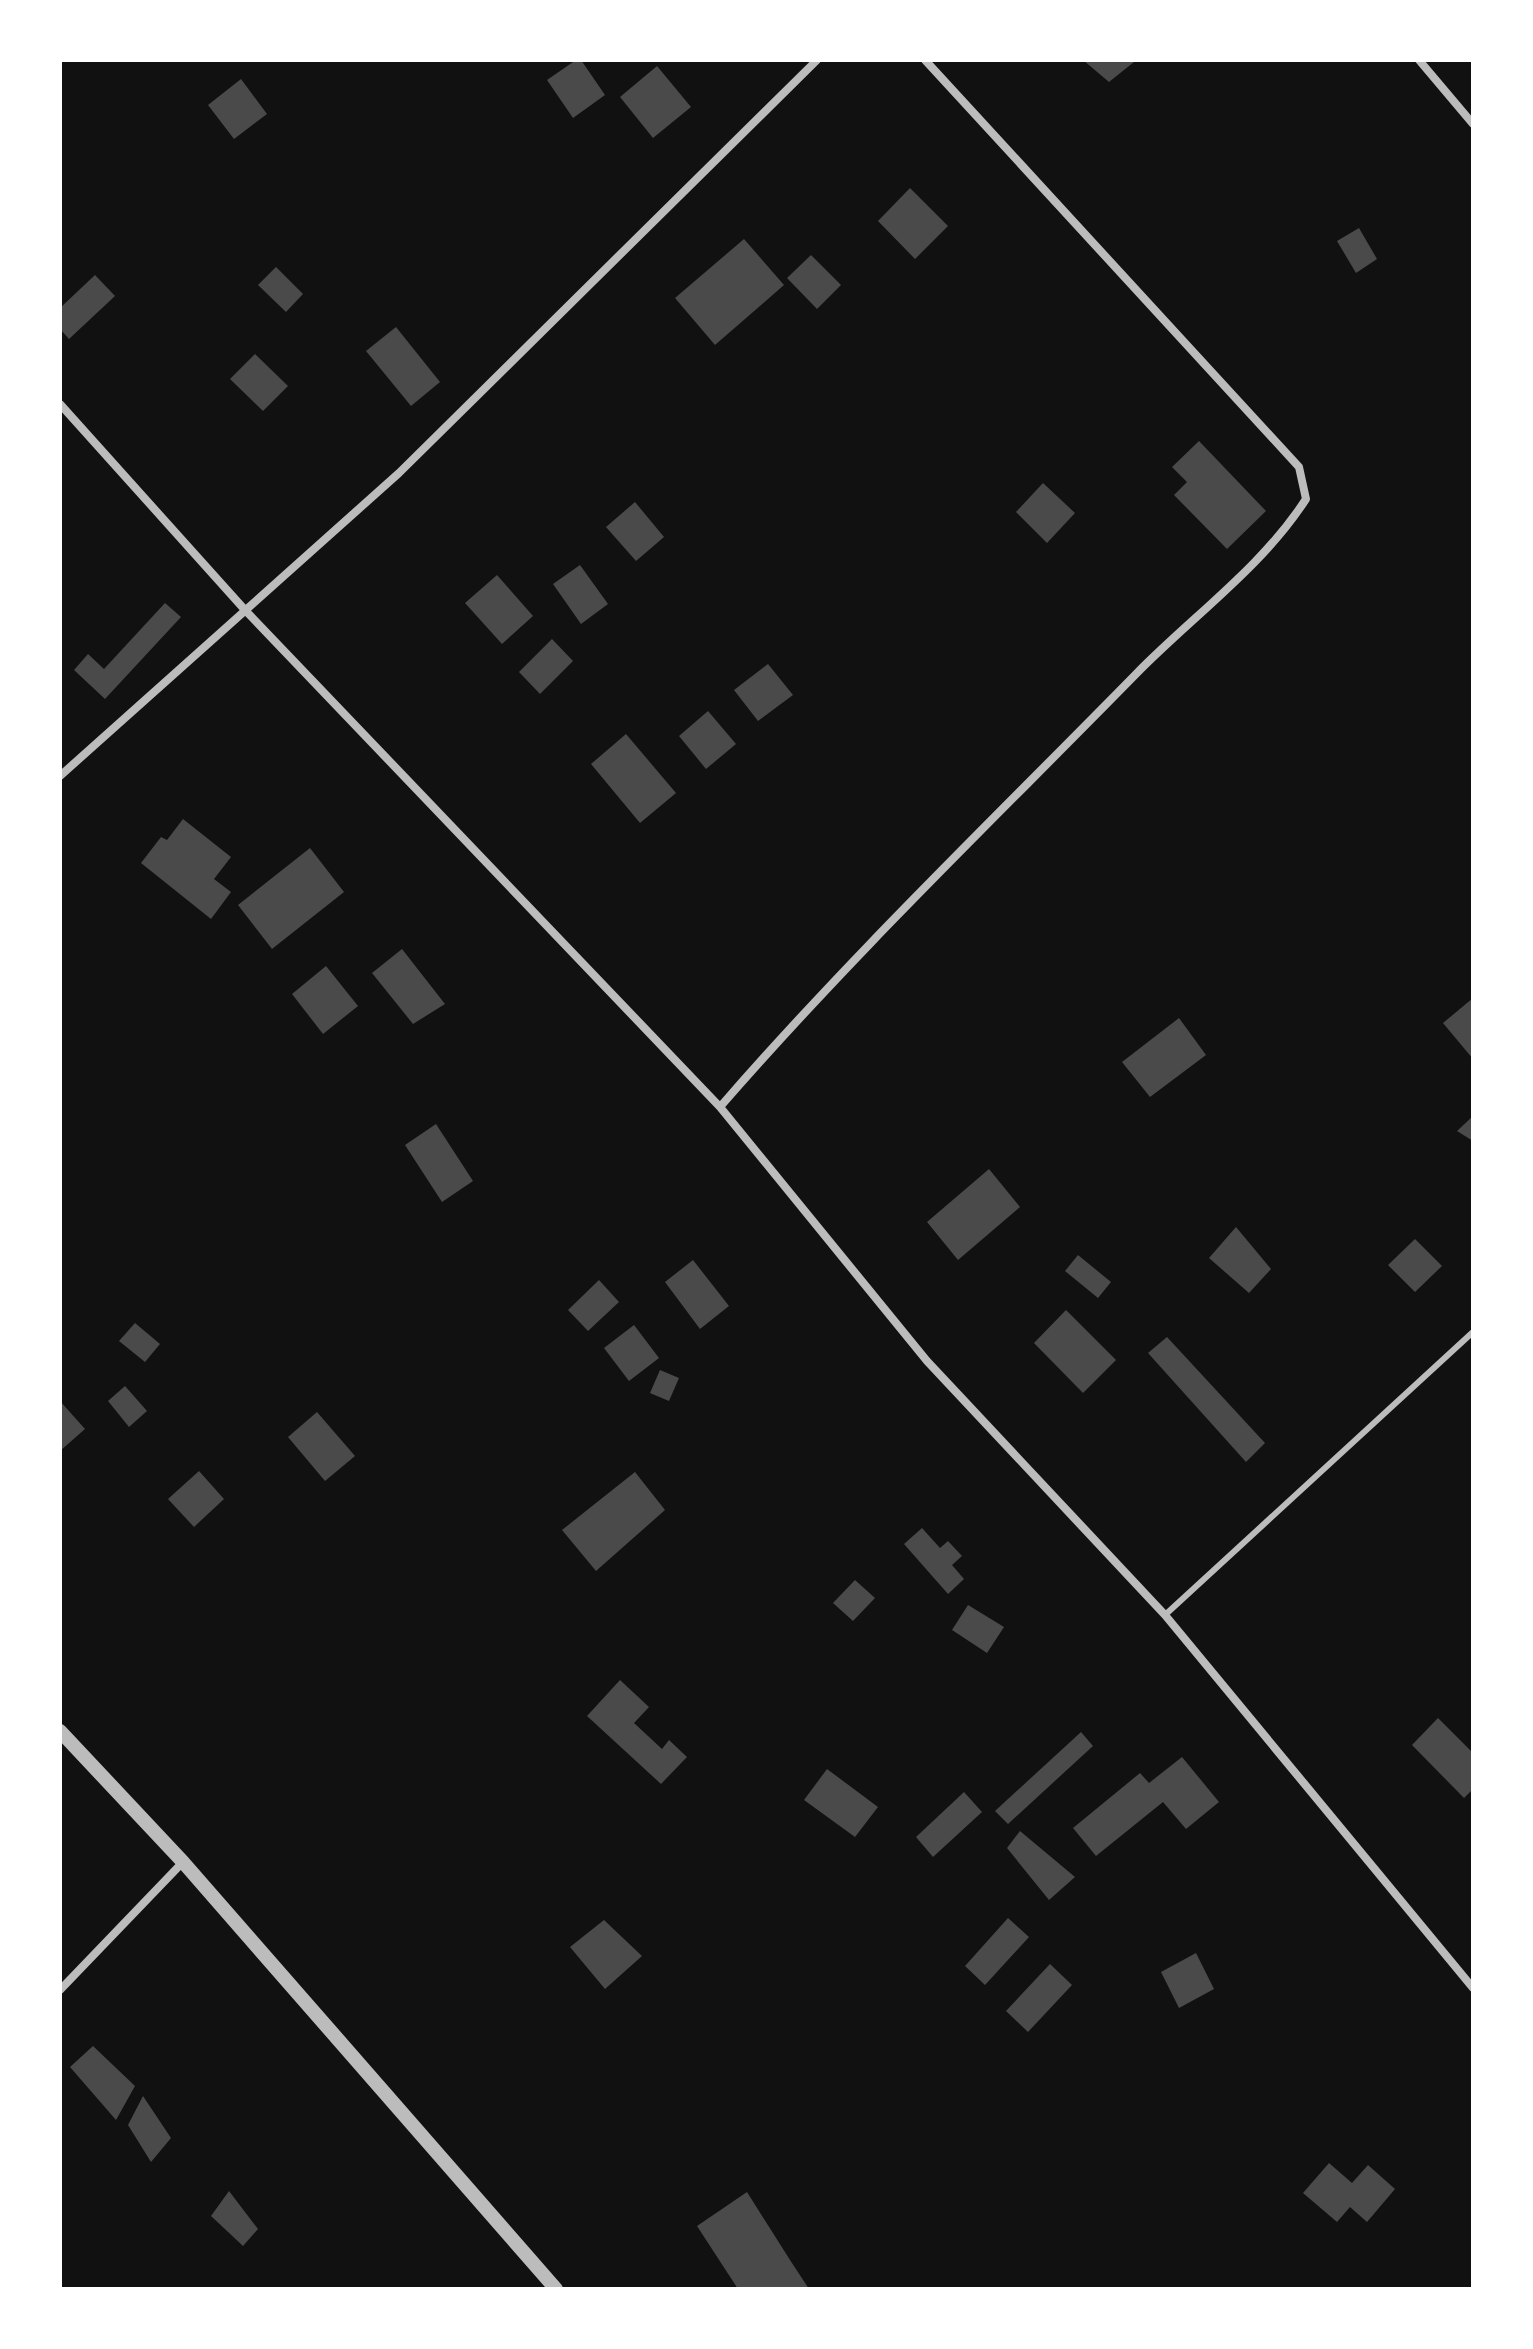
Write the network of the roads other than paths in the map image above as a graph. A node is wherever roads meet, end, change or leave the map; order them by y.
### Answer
1 (817, 60) edge
2 (925, 60) edge
3 (1419, 60) edge
4 (1473, 124) edge
5 (60, 404) edge
6 (245, 610) junction
7 (60, 776) edge
8 (720, 1107) junction
9 (1473, 1332) edge
10 (1165, 1615) junction
11 (60, 1731) edge
12 (183, 1862) junction
13 (1473, 1988) edge
14 (60, 1990) edge
15 (556, 2289) edge

1 - 6 street
2 - 8 street
3 - 4 street
5 - 6 street
6 - 7 street
6 - 8 street
8 - 10 street
9 - 10 lane
10 - 13 street
11 - 12 street
12 - 14 street
12 - 15 street

